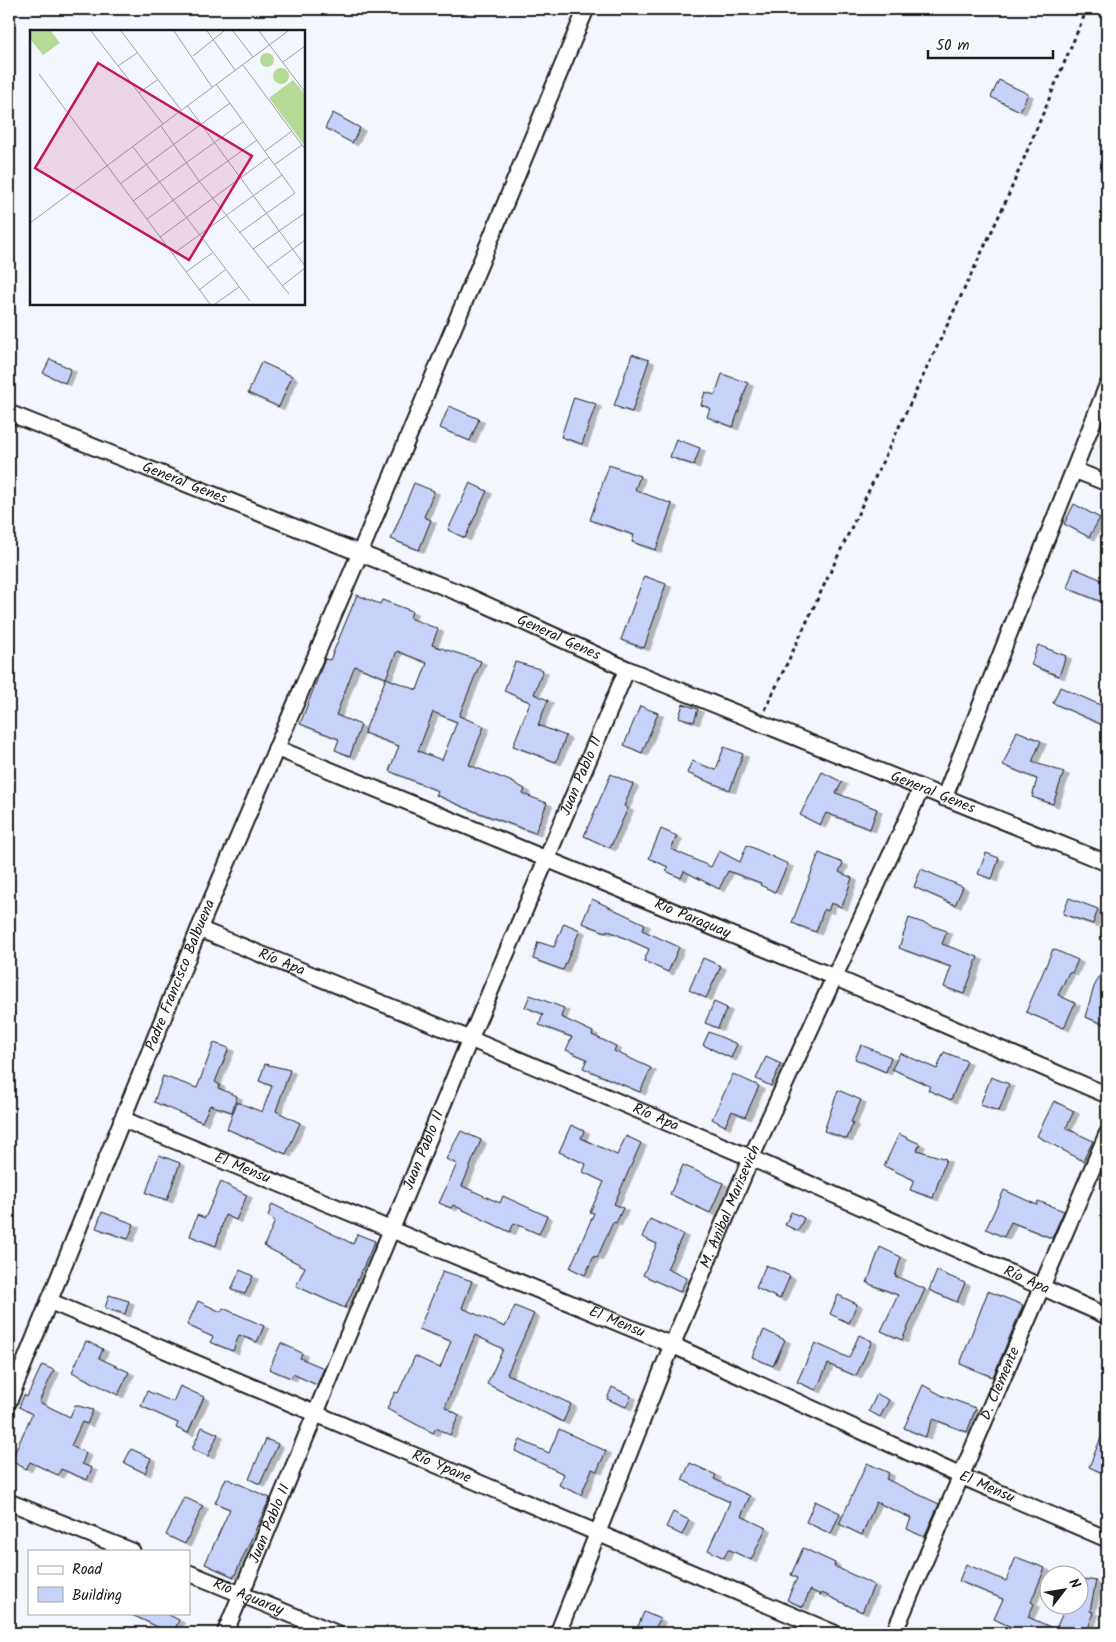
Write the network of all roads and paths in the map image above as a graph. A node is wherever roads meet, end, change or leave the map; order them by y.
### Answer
1 (586, 9) edge
2 (1087, 9) edge
3 (1107, 386) edge
4 (9, 413) edge
5 (1074, 470) junction
6 (1107, 483) edge
7 (360, 553) junction
8 (627, 669) junction
9 (759, 723) junction
10 (276, 748) junction
11 (921, 789) junction
12 (944, 798) junction
13 (545, 858) junction
14 (1107, 863) edge
15 (200, 929) junction
16 (834, 978) junction
17 (470, 1039) junction
18 (1107, 1095) edge
19 (122, 1119) junction
20 (1107, 1134) edge
21 (751, 1158) junction
22 (392, 1229) junction
23 (1042, 1288) junction
24 (49, 1301) junction
25 (1107, 1316) edge
26 (672, 1345) junction
27 (9, 1401) edge
28 (315, 1412) junction
29 (963, 1477) junction
30 (9, 1502) edge
31 (598, 1532) junction
32 (1107, 1539) edge
33 (129, 1550) edge
34 (190, 1574) edge
35 (240, 1594) junction
36 (225, 1633) edge
37 (336, 1633) edge
38 (558, 1633) edge
39 (834, 1633) edge
40 (894, 1633) edge

1 - 7 street, Padre Francisco Balbuena
2 - 9 path
3 - 5 street
4 - 7 street, General Genes
5 - 6 street
5 - 12 street
7 - 8 street, General Genes
7 - 10 street, Padre Francisco Balbuena
8 - 9 street, General Genes
8 - 13 street, Juan Pablo II
9 - 11 street, General Genes
10 - 13 street, Río Paraguay
10 - 15 street, Padre Francisco Balbuena
11 - 12 street, General Genes
11 - 16 street, M. Anibal Marisevich
12 - 14 street, General Genes
13 - 16 street, Río Paraguay
13 - 17 street, Juan Pablo II
15 - 17 street, Río Apa
15 - 19 street, Padre Francisco Balbuena
16 - 18 street, Río Paraguay
16 - 21 street, M. Anibal Marisevich
17 - 21 street, Río Apa
17 - 22 street, Juan Pablo II
19 - 22 street, El Mensu
19 - 24 street, Padre Francisco Balbuena
20 - 23 street, D. Clemente
21 - 23 street, Río Apa
21 - 26 street, M. Anibal Marisevich
22 - 26 street, El Mensu
22 - 28 street, Juan Pablo II
23 - 25 street, Río Apa
23 - 29 street, D. Clemente
24 - 27 street, Padre Francisco Balbuena
24 - 28 street, Río Ypane
26 - 29 street, El Mensu
26 - 31 street, M. Anibal Marisevich
28 - 31 street, Río Ypane
28 - 35 street, Juan Pablo II
29 - 32 street, El Mensu
29 - 40 street, D. Clemente
30 - 33 street
31 - 38 street, M. Anibal Marisevich
31 - 39 street, Río Ypane
34 - 35 street, Río Aguaray
35 - 36 street, Juan Pablo II
35 - 37 street, Río Aguaray

